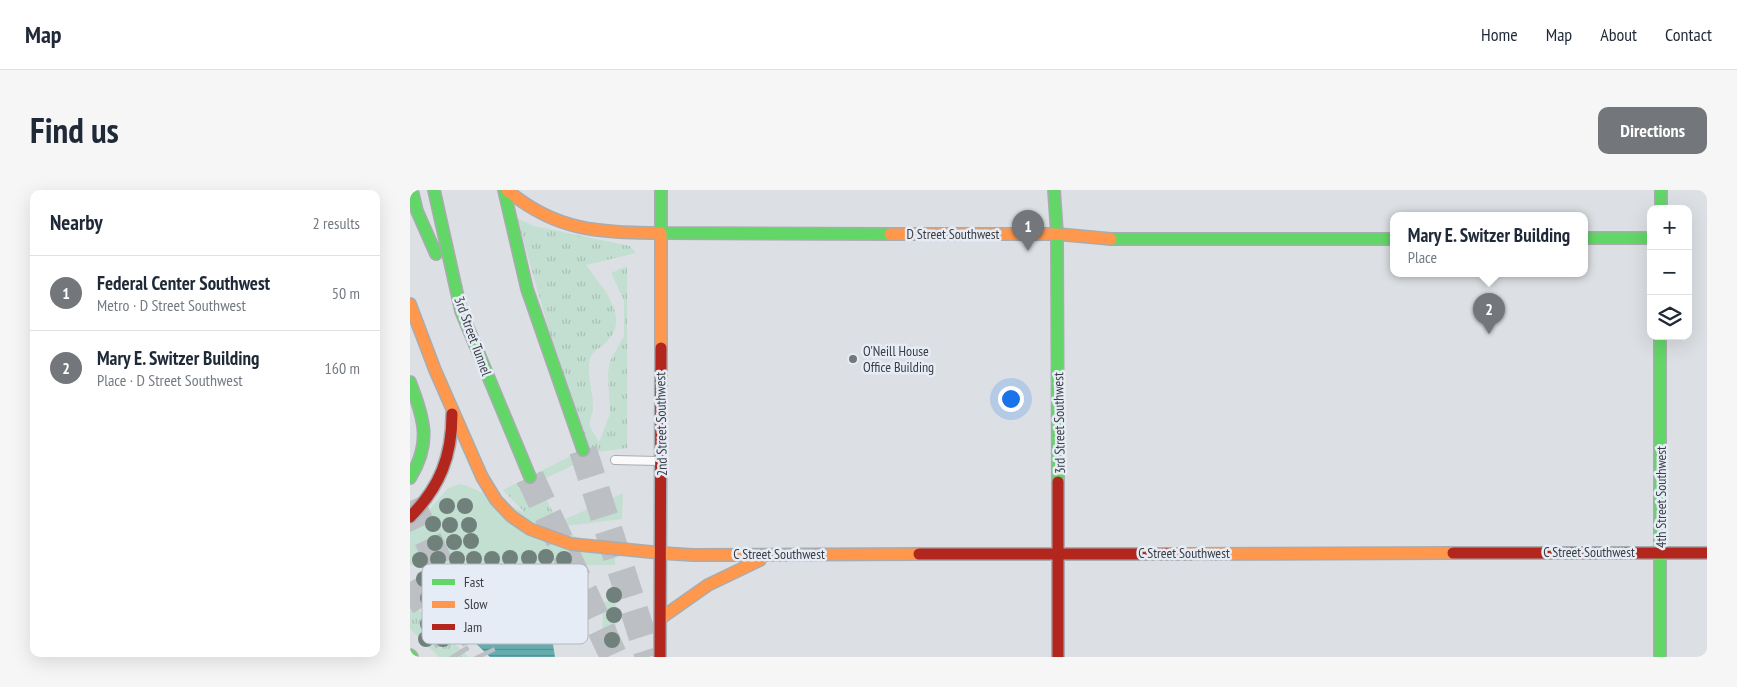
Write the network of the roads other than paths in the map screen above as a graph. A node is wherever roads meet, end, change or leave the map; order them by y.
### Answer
1 (412, 190) edge
2 (434, 190) edge
3 (506, 190) edge
4 (661, 190) edge
5 (1054, 190) edge
6 (1661, 190) edge
7 (1660, 205) edge
8 (661, 233) junction
9 (1056, 234) junction
10 (1588, 238) edge
11 (1647, 238) edge
12 (1390, 239) edge
13 (410, 304) edge
14 (461, 311) junction
15 (1660, 340) edge
16 (410, 382) edge
17 (452, 410) junction
18 (583, 450) tunnel mouth
19 (615, 460) dead end
20 (662, 461) junction
21 (530, 477) tunnel mouth
22 (410, 478) edge
23 (410, 517) edge
24 (661, 552) junction
25 (1661, 552) junction
26 (1707, 553) edge
27 (775, 554) junction
28 (1058, 554) junction
29 (661, 618) junction
30 (660, 657) edge
31 (1058, 657) edge
32 (1660, 657) edge

1 - 14 main road
2 - 14 main road, 3rd Street Tunnel
3 - 8 main road, D Street Southwest
3 - 18 main road
4 - 8 main road, 2nd Street Southwest
5 - 9 main road, 3rd Street Southwest
6 - 7 main road
8 - 9 main road, D Street Southwest
8 - 20 main road, 2nd Street Southwest
9 - 12 main road, D Street Southwest
9 - 28 main road, 3rd Street Southwest
10 - 11 main road
13 - 17 main road, C Street Southwest
14 - 21 main road, 3rd Street Tunnel
15 - 25 main road, 4th Street Southwest
16 - 22 main road
17 - 23 main road
17 - 24 main road, C Street Southwest
19 - 20 lane
20 - 24 main road, 2nd Street Southwest
24 - 27 main road, C Street Southwest
24 - 29 main road, 2nd Street Southwest
25 - 26 main road, C Street Southwest
25 - 28 main road, C Street Southwest
25 - 32 main road, 4th Street Southwest
27 - 28 main road, C Street Southwest
27 - 29 main road
28 - 31 main road, 3rd Street Southwest
29 - 30 main road, 2nd Street Southwest

